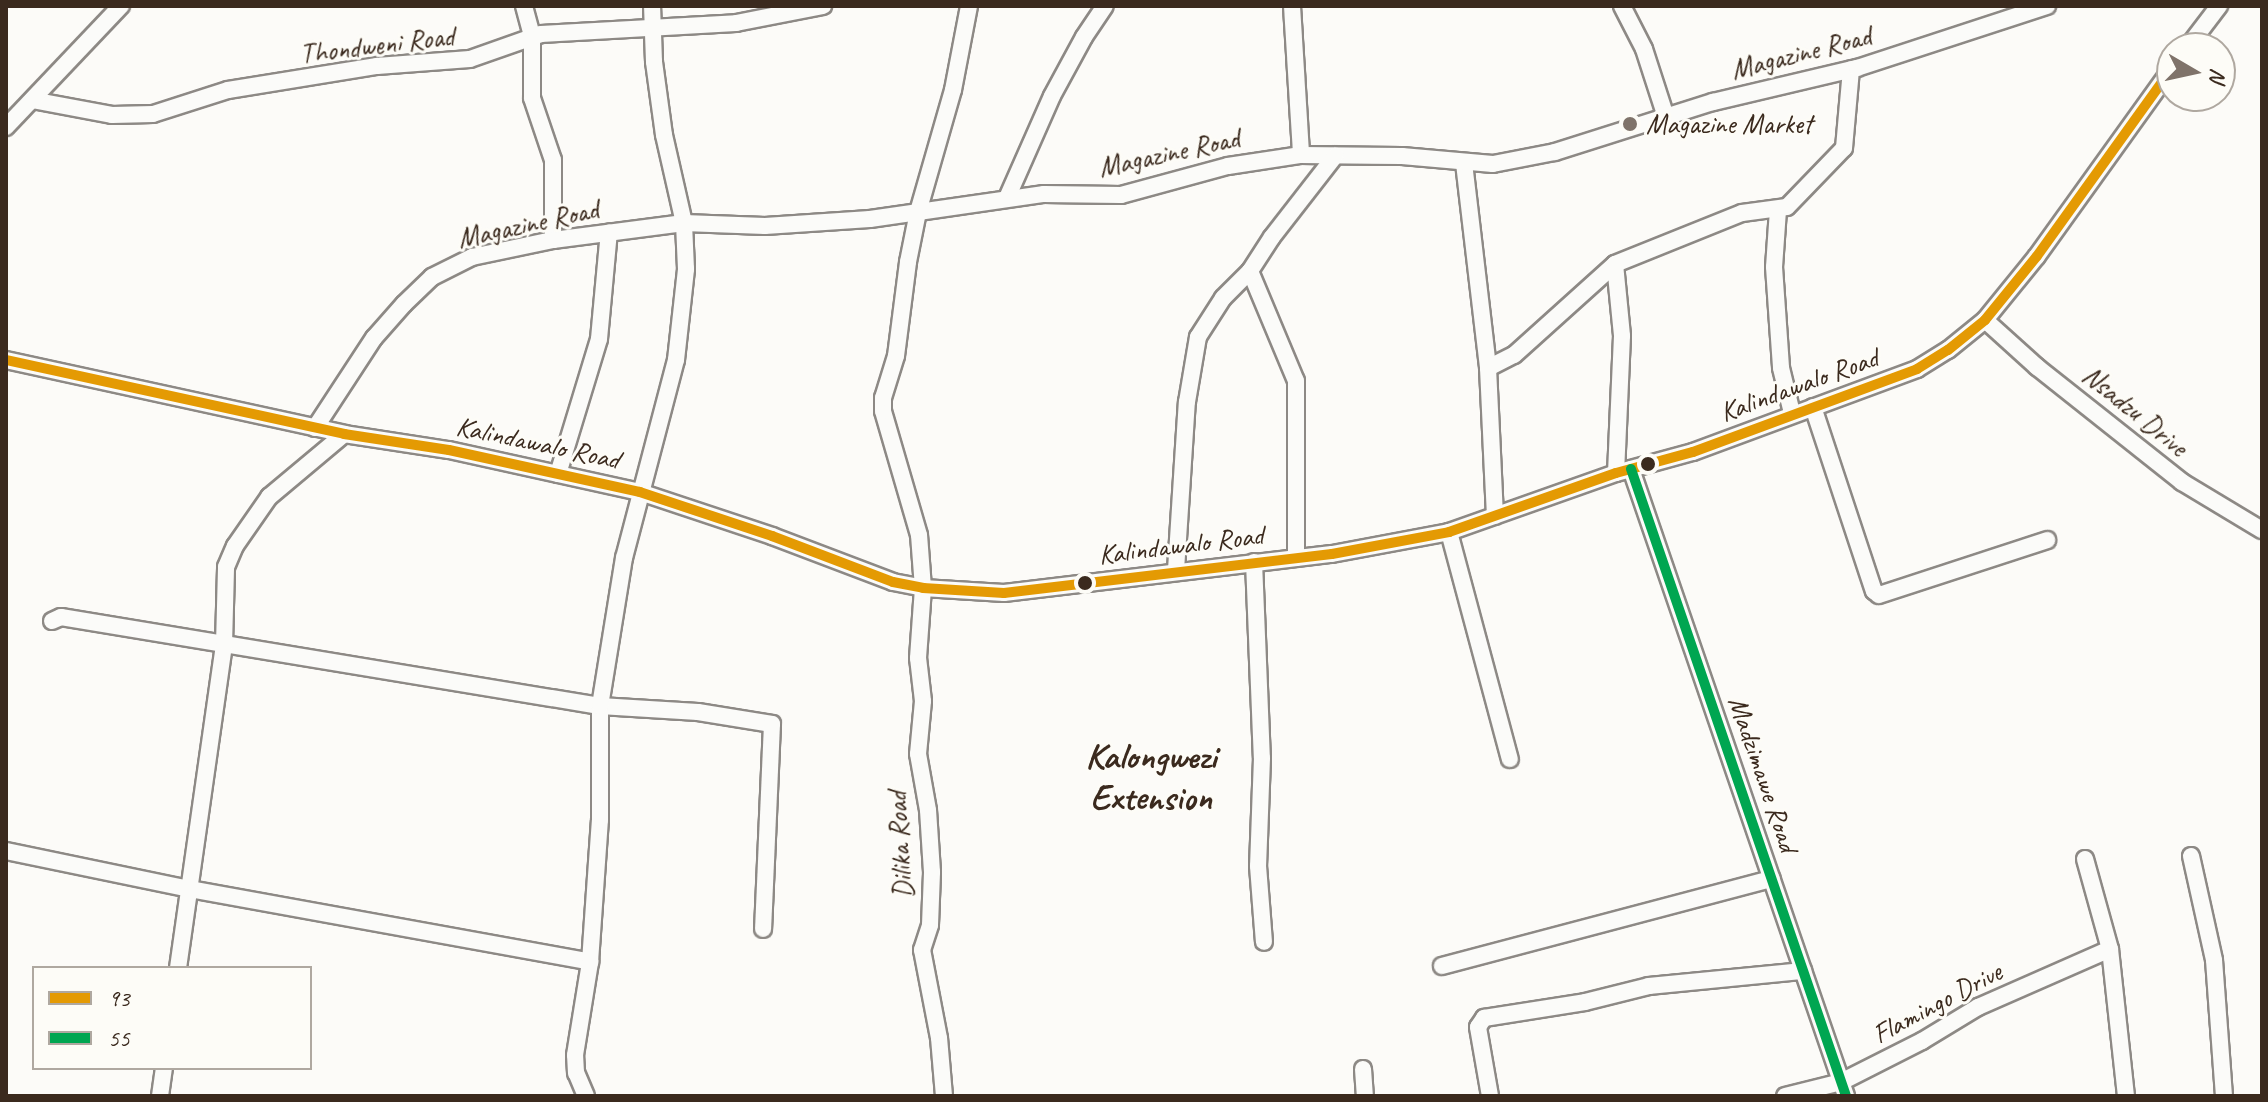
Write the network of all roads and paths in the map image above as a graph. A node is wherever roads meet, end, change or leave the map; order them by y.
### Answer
1 (121, 6) edge
2 (524, 6) edge
3 (652, 6) edge
4 (823, 6) edge
5 (969, 6) edge
6 (1105, 6) edge
7 (1292, 6) edge
8 (1622, 6) edge
9 (2047, 6) edge
10 (2219, 6) edge
11 (654, 29) junction
12 (2199, 32) edge
13 (532, 36) junction
14 (1851, 69) junction
15 (2156, 90) edge
16 (32, 100) junction
17 (1666, 117) junction
18 (6, 127) edge
19 (1301, 155) junction
20 (1335, 156) junction
21 (1464, 163) junction
22 (1007, 198) junction
23 (1778, 210) junction
24 (918, 212) junction
25 (684, 223) junction
26 (609, 232) junction
27 (553, 240) junction
28 (1615, 264) junction
29 (1250, 271) junction
30 (1985, 320) junction
31 (6, 360) edge
32 (1488, 368) junction
33 (1813, 407) junction
34 (1792, 413) junction
35 (315, 428) junction
36 (344, 434) junction
37 (1624, 471) junction
38 (558, 474) junction
39 (640, 492) junction
40 (1495, 516) junction
41 (2262, 530) edge
42 (1449, 532) junction
43 (2047, 540) dead end
44 (1296, 558) junction
45 (1254, 562) junction
46 (1176, 570) junction
47 (923, 588) junction
48 (52, 621) dead end
49 (224, 645) junction
50 (600, 706) junction
51 (1510, 759) dead end
52 (6, 851) edge
53 (2191, 856) dead end
54 (2085, 859) dead end
55 (1772, 879) junction
56 (190, 889) junction
57 (763, 929) dead end
58 (1264, 942) dead end
59 (2110, 949) junction
60 (590, 962) junction
61 (178, 966) edge
62 (1442, 966) dead end
63 (1803, 971) junction
64 (1363, 1069) dead end
65 (164, 1070) edge
66 (1844, 1089) edge
67 (160, 1096) edge
68 (586, 1096) edge
69 (944, 1096) edge
70 (1365, 1096) edge
71 (1490, 1096) edge
72 (1785, 1096) edge
73 (2126, 1096) edge
74 (2224, 1096) edge

1 - 16 street
2 - 13 street
3 - 11 street
4 - 11 street, Thondweni Road
5 - 24 street, Dilika Road
6 - 22 street
7 - 19 street
8 - 17 street
9 - 14 street, Magazine Road
10 - 12 street
11 - 13 street, Thondweni Road
11 - 25 street
13 - 16 street, Thondweni Road
13 - 27 street
14 - 17 street, Magazine Road
14 - 23 street
15 - 30 street, Kalindawalo Road
16 - 18 street
17 - 21 street, Magazine Road
19 - 20 street, Magazine Road
19 - 22 street, Magazine Road
20 - 21 street, Magazine Road
20 - 29 street
21 - 32 street
22 - 24 street, Magazine Road
23 - 28 street
23 - 34 street
24 - 25 street, Magazine Road
24 - 47 street, Dilika Road
25 - 26 street, Magazine Road
25 - 39 street
26 - 27 street, Magazine Road
26 - 38 street
27 - 35 street, Magazine Road
28 - 32 street
28 - 37 street
29 - 44 street
29 - 46 street
30 - 33 street, Kalindawalo Road
30 - 41 street, Nsadzu Drive
31 - 35 street, Kalindawalo Road
32 - 40 street
33 - 34 street, Kalindawalo Road
33 - 43 street
34 - 37 street, Kalindawalo Road
35 - 36 street, Kalindawalo Road
36 - 38 street, Kalindawalo Road
36 - 49 street
37 - 40 street, Kalindawalo Road
37 - 55 street, Madzimawe Road
38 - 39 street, Kalindawalo Road
39 - 47 street, Kalindawalo Road
39 - 50 street
40 - 42 street, Kalindawalo Road
42 - 44 street, Kalindawalo Road
42 - 51 street
44 - 45 street, Kalindawalo Road
45 - 46 street, Kalindawalo Road
45 - 58 street
46 - 47 street, Kalindawalo Road
47 - 69 street, Dilika Road
48 - 49 street
49 - 50 street
49 - 56 street
50 - 57 street
50 - 60 street
52 - 56 street
53 - 74 street
54 - 59 street
55 - 62 street
55 - 63 street, Madzimawe Road
56 - 60 street
56 - 61 street
59 - 66 street, Flamingo Drive
59 - 73 street
60 - 68 street
63 - 66 street, Madzimawe Road
63 - 71 street
64 - 70 street
65 - 67 street
66 - 72 street, Flamingo Drive

